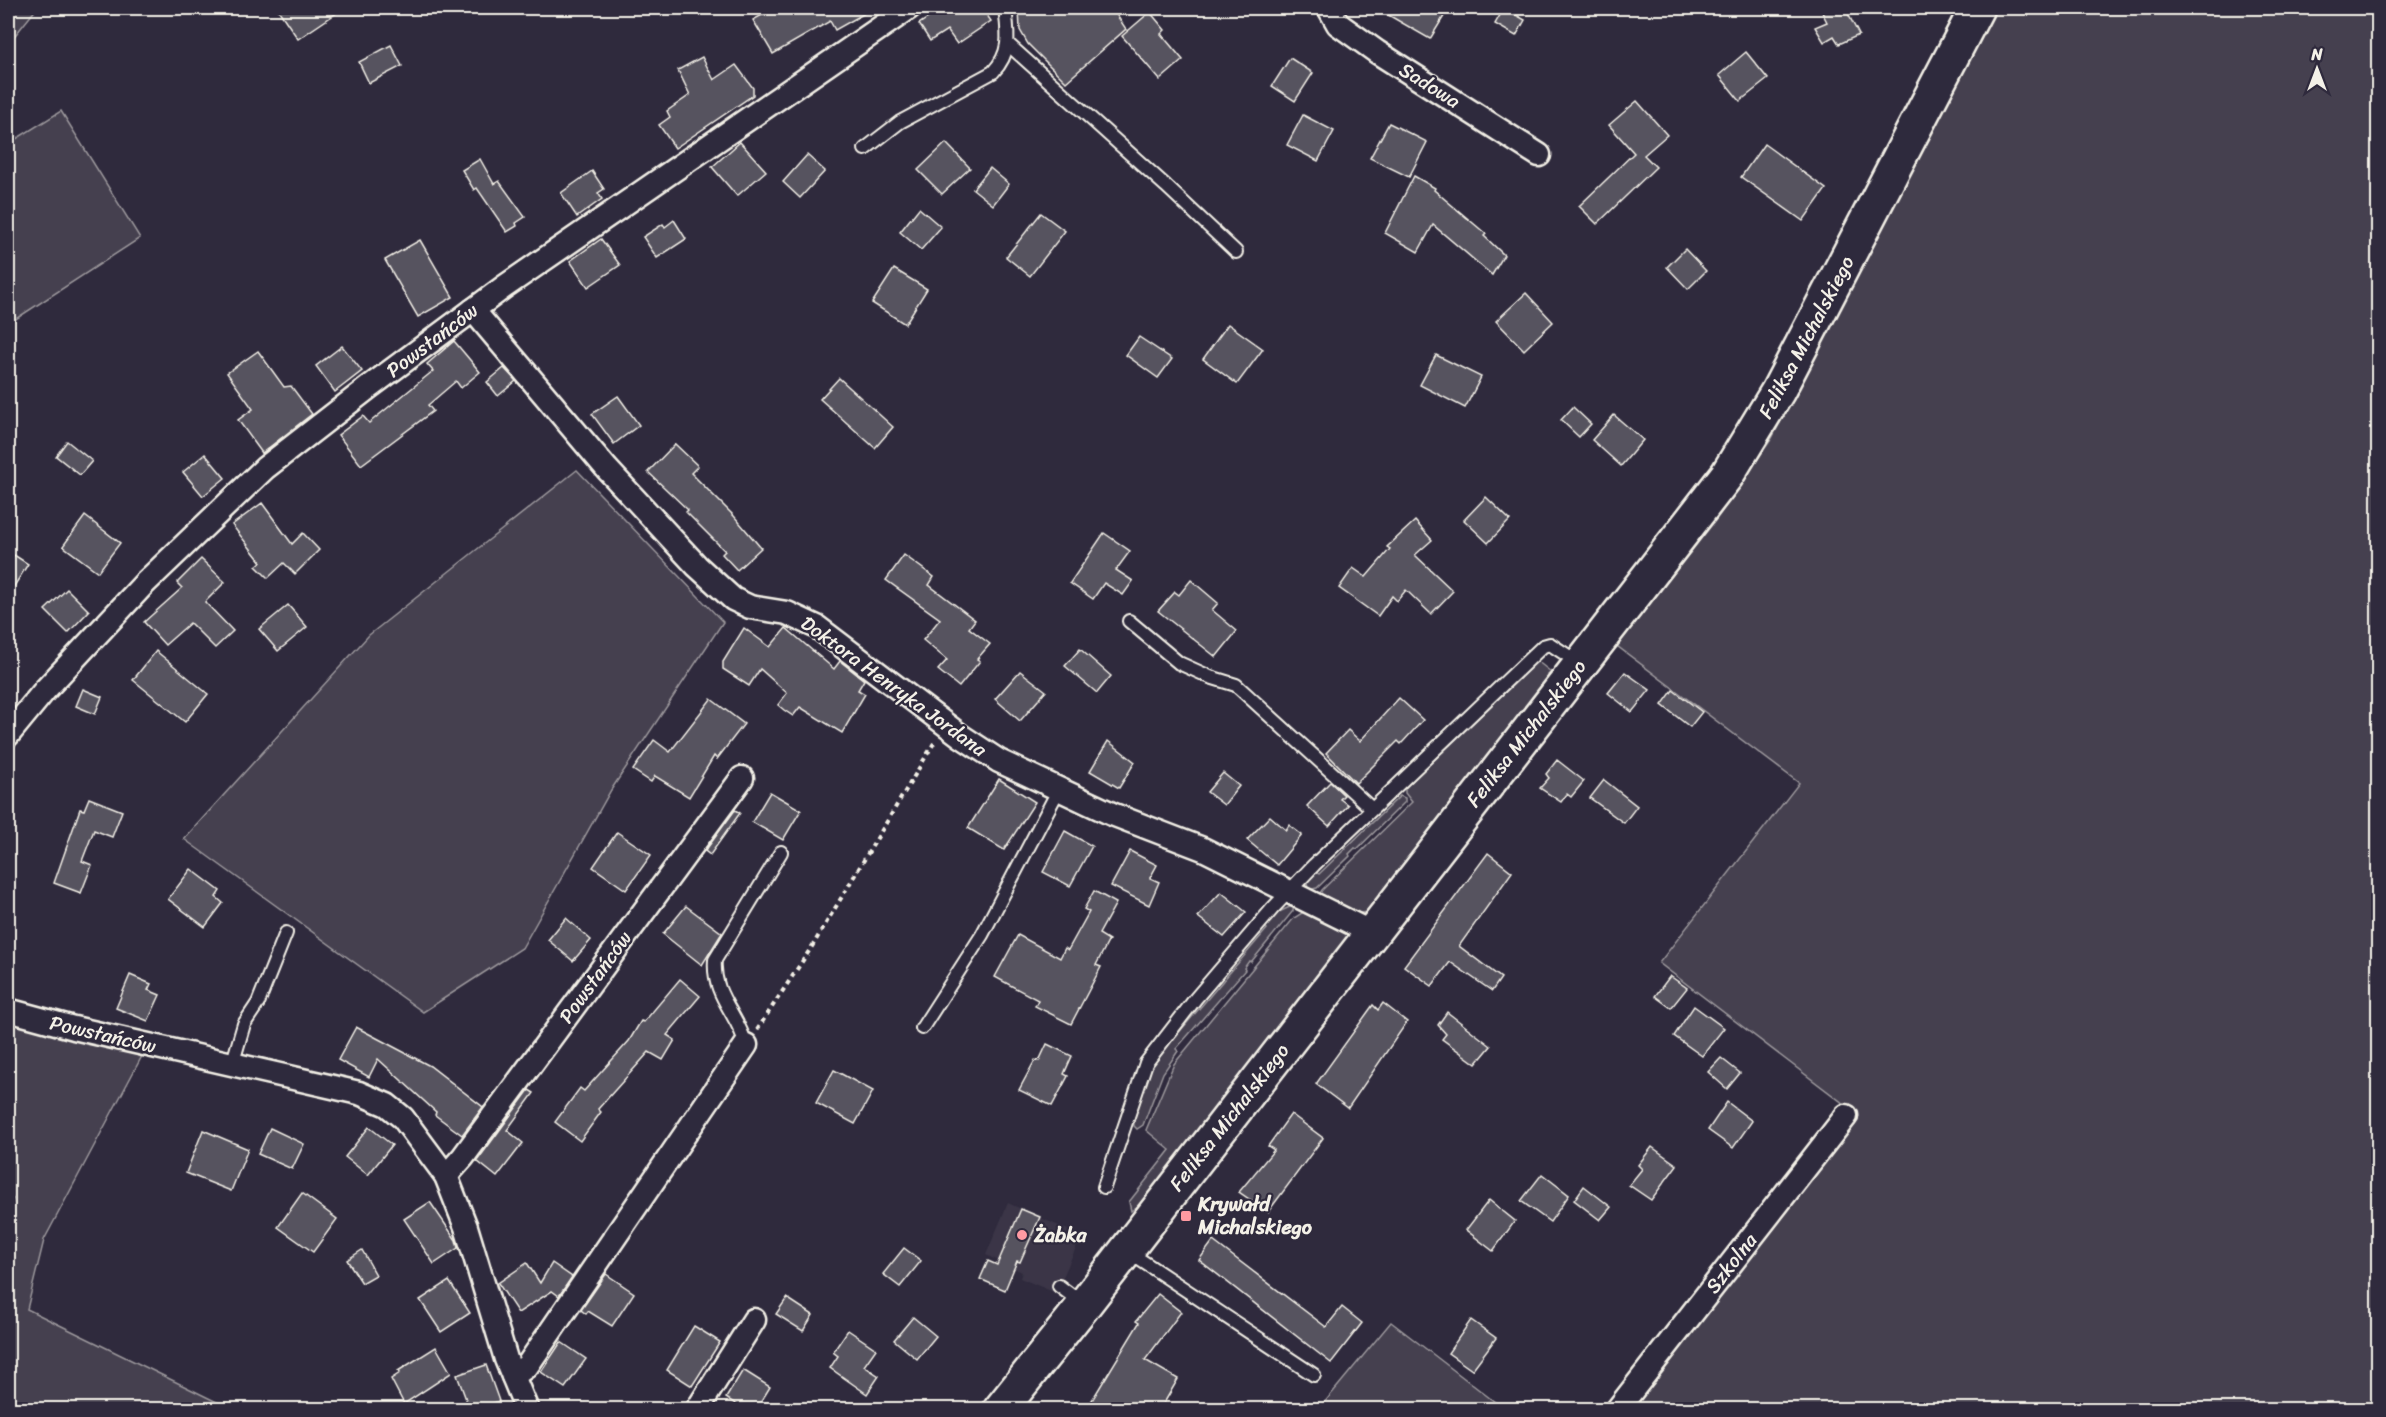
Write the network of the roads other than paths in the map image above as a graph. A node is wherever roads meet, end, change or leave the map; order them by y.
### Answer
1 (909, 8) edge
2 (1005, 8) edge
3 (1329, 8) edge
4 (1977, 8) edge
5 (1009, 45) junction
6 (865, 149) dead end
7 (1539, 154) dead end
8 (1236, 252) dead end
9 (473, 310) junction
10 (1129, 621) dead end
11 (1580, 664) junction
12 (8, 735) edge
13 (742, 778) dead end
14 (1059, 789) junction
15 (1372, 809) junction
16 (781, 852) dead end
17 (1288, 892) junction
18 (286, 933) dead end
19 (1372, 933) junction
20 (8, 1010) edge
21 (922, 1028) dead end
22 (746, 1045) joint
23 (232, 1065) junction
24 (1846, 1116) dead end
25 (446, 1176) junction
26 (1104, 1187) dead end
27 (1126, 1251) junction
28 (754, 1320) dead end
29 (1314, 1375) dead end
30 (513, 1376) junction
31 (527, 1410) edge
32 (697, 1410) edge
33 (1000, 1410) edge
34 (1617, 1410) edge

1 - 9 street, Powstańców
2 - 5 lane
3 - 7 street, Sadowa
4 - 11 street, Feliksa Michalskiego
5 - 6 lane
5 - 8 lane
9 - 12 street, Powstańców
9 - 14 street, Doktora Henryka Jordana
10 - 15 lane
11 - 15 lane
11 - 19 street, Feliksa Michalskiego
13 - 25 street, Powstańców
14 - 17 street, Doktora Henryka Jordana
14 - 21 lane
15 - 17 lane
16 - 22 lane
17 - 19 street, Doktora Henryka Jordana
17 - 26 lane
18 - 23 lane
19 - 27 street, Feliksa Michalskiego
20 - 23 street, Powstańców
22 - 30 street
23 - 25 street, Powstańców
24 - 34 street, Szkolna
25 - 30 street, Powstańców
27 - 29 lane
27 - 33 street, Feliksa Michalskiego
28 - 32 street
30 - 31 street, Powstańców

